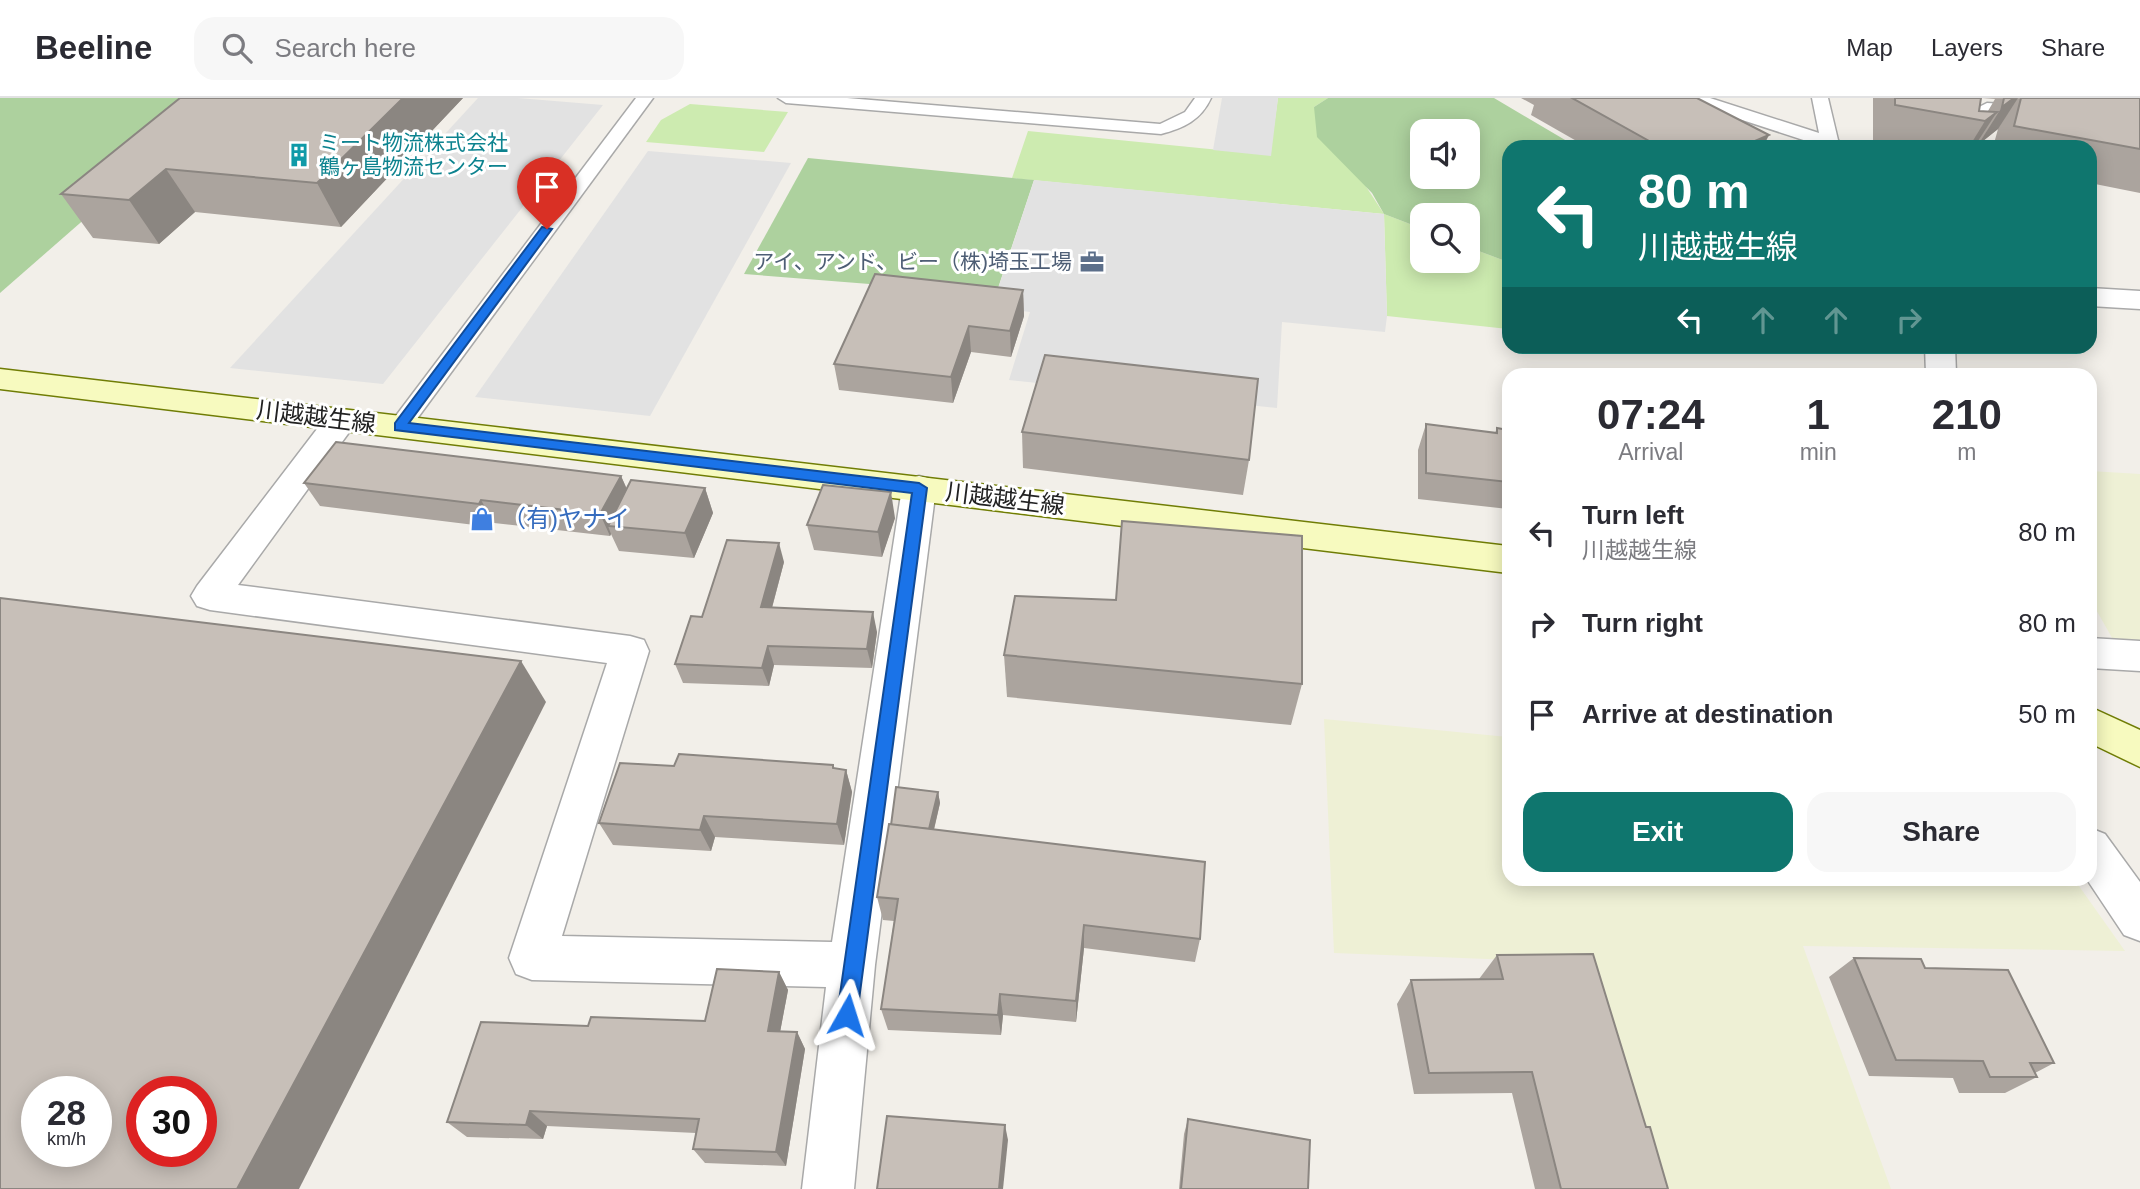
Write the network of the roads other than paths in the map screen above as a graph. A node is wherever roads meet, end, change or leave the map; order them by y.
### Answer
1 (645, 98) edge
2 (786, 98) edge
3 (1203, 98) edge
4 (1693, 98) edge
5 (1820, 98) edge
6 (1961, 104) edge
7 (1987, 108) junction
8 (2045, 111) edge
9 (1818, 140) edge
10 (1832, 140) edge
11 (1967, 140) edge
12 (2097, 297) edge
13 (2140, 300) edge
14 (0, 379) edge
15 (341, 420) junction
16 (400, 426) junction
17 (919, 488) junction
18 (1502, 559) edge
19 (2097, 653) edge
20 (2140, 656) edge
21 (2097, 728) edge
22 (2140, 750) edge
23 (2097, 858) edge
24 (2140, 920) edge
25 (852, 965) junction
26 (828, 1189) edge

1 - 16 lane
2 - 3 lane
4 - 9 lane
5 - 10 lane
6 - 7 lane
7 - 8 lane
7 - 11 lane
12 - 13 street
14 - 15 main road, 川越越生線
15 - 16 main road, 川越越生線
15 - 25 street
16 - 17 main road, 川越越生線
17 - 18 main road, 川越越生線
17 - 25 street
19 - 20 street
21 - 22 main road
23 - 24 street
25 - 26 street

